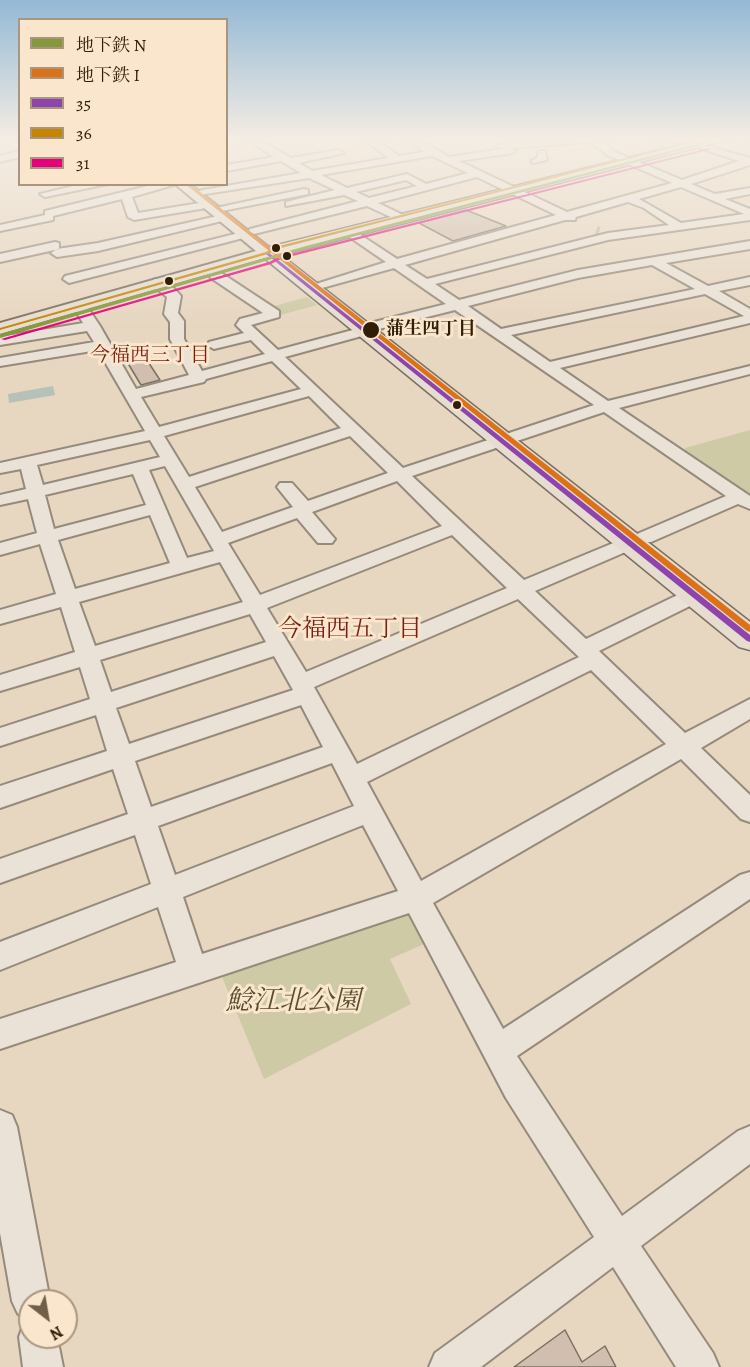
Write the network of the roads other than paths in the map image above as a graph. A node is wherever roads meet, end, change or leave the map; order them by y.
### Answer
1 (93, 203) edge
2 (129, 203) edge
3 (175, 203) edge
4 (211, 203) edge
5 (258, 203) edge
6 (295, 203) edge
7 (334, 203) edge
8 (370, 203) joint
9 (459, 203) edge
10 (466, 203) edge
11 (539, 203) edge
12 (611, 203) edge
13 (640, 203) edge
14 (726, 203) edge
15 (290, 204) joint
16 (300, 211) junction
17 (49, 213) junction
18 (222, 213) junction
19 (750, 215) edge
20 (566, 216) junction
21 (399, 217) junction
22 (0, 218) edge
23 (312, 218) junction
24 (586, 226) tunnel mouth
25 (679, 227) junction
26 (0, 228) edge
27 (248, 233) junction
28 (352, 234) junction
29 (0, 235) edge
30 (603, 235) junction
31 (750, 245) edge
32 (274, 251) junction
33 (0, 258) edge
34 (655, 262) junction
35 (395, 263) junction
36 (210, 268) junction
37 (69, 279) dead end
38 (750, 281) edge
39 (155, 283) junction
40 (425, 283) junction
41 (322, 284) junction
42 (708, 290) junction
43 (458, 304) junction
44 (750, 314) edge
45 (750, 319) edge
46 (92, 325) junction
47 (0, 329) edge
48 (369, 329) junction
49 (502, 333) junction
50 (254, 335) junction
51 (0, 341) edge
52 (214, 345) dead end
53 (277, 355) junction
54 (0, 362) edge
55 (550, 366) junction
56 (750, 370) edge
57 (199, 379) junction
58 (313, 390) junction
59 (132, 395) junction
60 (606, 406) junction
61 (354, 429) junction
62 (154, 435) junction
63 (509, 439) junction
64 (170, 460) junction
65 (28, 462) junction
66 (0, 468) edge
67 (139, 468) junction
68 (401, 474) junction
69 (185, 484) junction
70 (286, 487) dead end
71 (36, 492) junction
72 (0, 500) edge
73 (745, 500) edge
74 (155, 507) junction
75 (303, 510) junction
76 (456, 526) junction
77 (47, 536) junction
78 (325, 538) dead end
79 (637, 540) junction
80 (222, 547) junction
81 (0, 549) edge
82 (182, 567) junction
83 (519, 588) junction
84 (695, 595) junction
85 (68, 598) junction
86 (255, 605) junction
87 (0, 617) edge
88 (750, 621) edge
89 (750, 639) edge
90 (279, 646) junction
91 (589, 654) junction
92 (89, 657) junction
93 (0, 683) edge
94 (304, 689) junction
95 (104, 702) junction
96 (750, 708) edge
97 (0, 737) edge
98 (682, 746) junction
99 (336, 752) junction
100 (122, 755) junction
101 (352, 778) junction
102 (0, 798) edge
103 (369, 811) junction
104 (750, 811) edge
105 (142, 821) junction
106 (0, 872) edge
107 (750, 884) edge
108 (166, 890) junction
109 (416, 898) junction
110 (0, 956) edge
111 (193, 969) junction
112 (0, 1034) edge
113 (497, 1051) junction
114 (0, 1127) edge
115 (750, 1143) edge
116 (616, 1240) junction
117 (29, 1289) edge
118 (40, 1349) edge
119 (43, 1367) edge
120 (450, 1367) edge
121 (699, 1367) edge

1 - 17 street
2 - 3 street
4 - 18 main road
5 - 18 street
6 - 15 street
7 - 16 street
8 - 21 street
8 - 23 street
9 - 21 highway
10 - 28 highway
11 - 20 street
12 - 20 street
13 - 25 street
14 - 19 street
15 - 16 street
16 - 23 street
17 - 22 street
17 - 26 street
18 - 27 main road
18 - 33 street
19 - 25 street
20 - 24 street
20 - 35 street
21 - 32 highway
23 - 27 street
25 - 30 street
26 - 29 street
27 - 32 main road
27 - 37 street
28 - 32 highway
28 - 35 street
30 - 34 street
30 - 40 street
31 - 34 street
32 - 36 main road
32 - 41 highway
32 - 48 highway
34 - 42 street
34 - 43 street
35 - 40 street
35 - 41 street
36 - 39 main road
36 - 50 street
38 - 42 street
39 - 46 main road
39 - 57 street
40 - 43 street
41 - 48 highway
42 - 44 street
42 - 49 street
43 - 48 street
43 - 49 street
45 - 55 street
46 - 47 main road
46 - 51 street
46 - 54 street
46 - 59 street
48 - 53 street
48 - 63 highway
49 - 55 street
50 - 52 street
50 - 53 street
53 - 57 street
53 - 58 street
55 - 60 street
56 - 60 street
57 - 59 street
58 - 61 street
58 - 62 street
59 - 62 street
60 - 63 street
60 - 73 street
61 - 68 street
61 - 69 street
62 - 64 street
62 - 65 street
63 - 68 street
63 - 79 highway
64 - 67 street
64 - 69 street
65 - 66 street
65 - 71 street
67 - 71 street
67 - 74 street
68 - 75 street
68 - 76 street
69 - 80 street
70 - 75 street
71 - 72 street
71 - 77 street
73 - 79 street
74 - 77 street
74 - 82 street
75 - 78 street
75 - 80 street
76 - 83 street
76 - 86 street
77 - 81 street
77 - 85 street
79 - 83 street
79 - 84 highway
79 - 88 highway
80 - 82 street
80 - 86 street
82 - 85 street
83 - 91 street
83 - 94 street
84 - 89 highway
84 - 91 street
85 - 87 street
85 - 92 street
86 - 90 street
86 - 92 street
90 - 94 street
90 - 95 street
91 - 98 street
91 - 101 street
92 - 93 street
92 - 95 street
94 - 99 street
94 - 100 street
95 - 97 street
95 - 100 street
96 - 98 street
98 - 104 street
98 - 109 street
99 - 101 street
99 - 105 street
100 - 102 street
100 - 105 street
101 - 103 street
103 - 108 street
103 - 109 street
105 - 106 street
105 - 108 street
107 - 113 street
108 - 110 street
108 - 111 street
109 - 111 street
109 - 113 street
111 - 112 street
113 - 116 street
114 - 117 street
115 - 116 street
116 - 120 street
116 - 121 street
118 - 119 street

